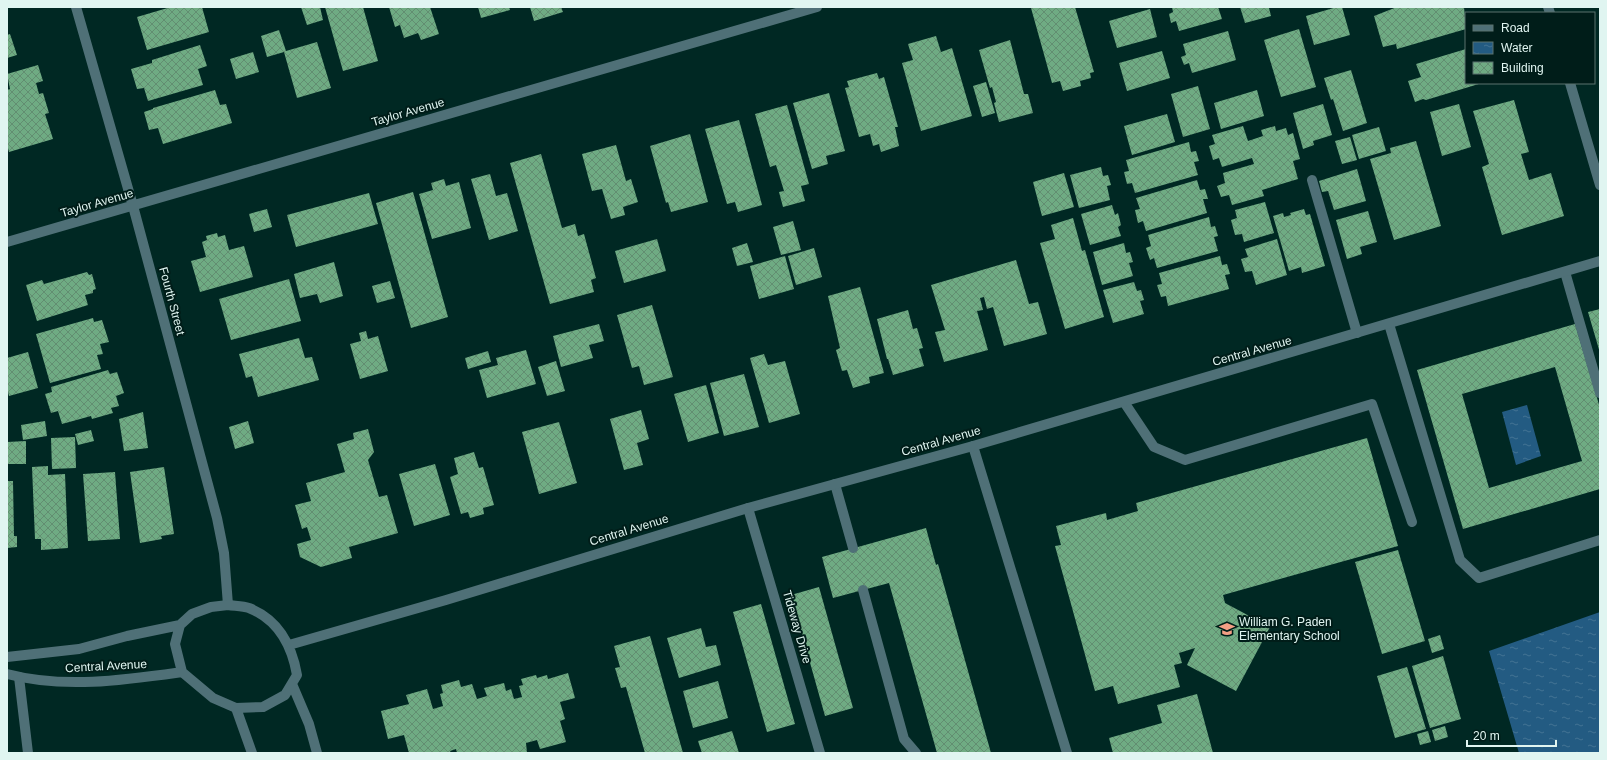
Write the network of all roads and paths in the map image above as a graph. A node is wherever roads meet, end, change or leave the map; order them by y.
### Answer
1 (76, 7) edge
2 (817, 7) edge
3 (1570, 84) edge
4 (1312, 180) dead end
5 (1600, 185) edge
6 (132, 206) junction
7 (7, 242) edge
8 (1600, 262) edge
9 (1565, 272) junction
10 (1390, 324) junction
11 (1357, 333) junction
12 (1600, 393) edge
13 (1124, 402) junction
14 (974, 446) junction
15 (835, 484) junction
16 (748, 508) junction
17 (1412, 522) dead end
18 (1600, 540) edge
19 (853, 548) dead end
20 (863, 590) dead end
21 (228, 605) junction
22 (180, 625) junction
23 (289, 645) junction
24 (7, 657) edge
25 (182, 672) junction
26 (7, 674) edge
27 (20, 678) junction
28 (292, 684) junction
29 (236, 708) junction
30 (28, 753) edge
31 (252, 753) edge
32 (317, 753) edge
33 (820, 753) edge
34 (916, 753) edge
35 (1067, 753) edge

1 - 6 street, Fourth Street
2 - 6 street, Taylor Avenue
3 - 5 street
4 - 11 street
6 - 7 street, Taylor Avenue
6 - 21 street, Fourth Street
8 - 9 street, Central Avenue
9 - 10 street, Central Avenue
9 - 12 street
10 - 11 street, Central Avenue
10 - 18 street
11 - 13 street, Central Avenue
13 - 14 street, Central Avenue
13 - 17 street
14 - 15 street, Central Avenue
14 - 35 street
15 - 16 street, Central Avenue
15 - 19 street
16 - 23 street, Central Avenue
16 - 33 street, Tideway Drive
20 - 34 street
21 - 22 street
21 - 23 street
22 - 24 street, Central Avenue
22 - 25 street
23 - 28 street
25 - 27 street, Central Avenue
25 - 29 street
26 - 27 street, Central Avenue
27 - 30 street
28 - 29 street
28 - 32 street
29 - 31 street

